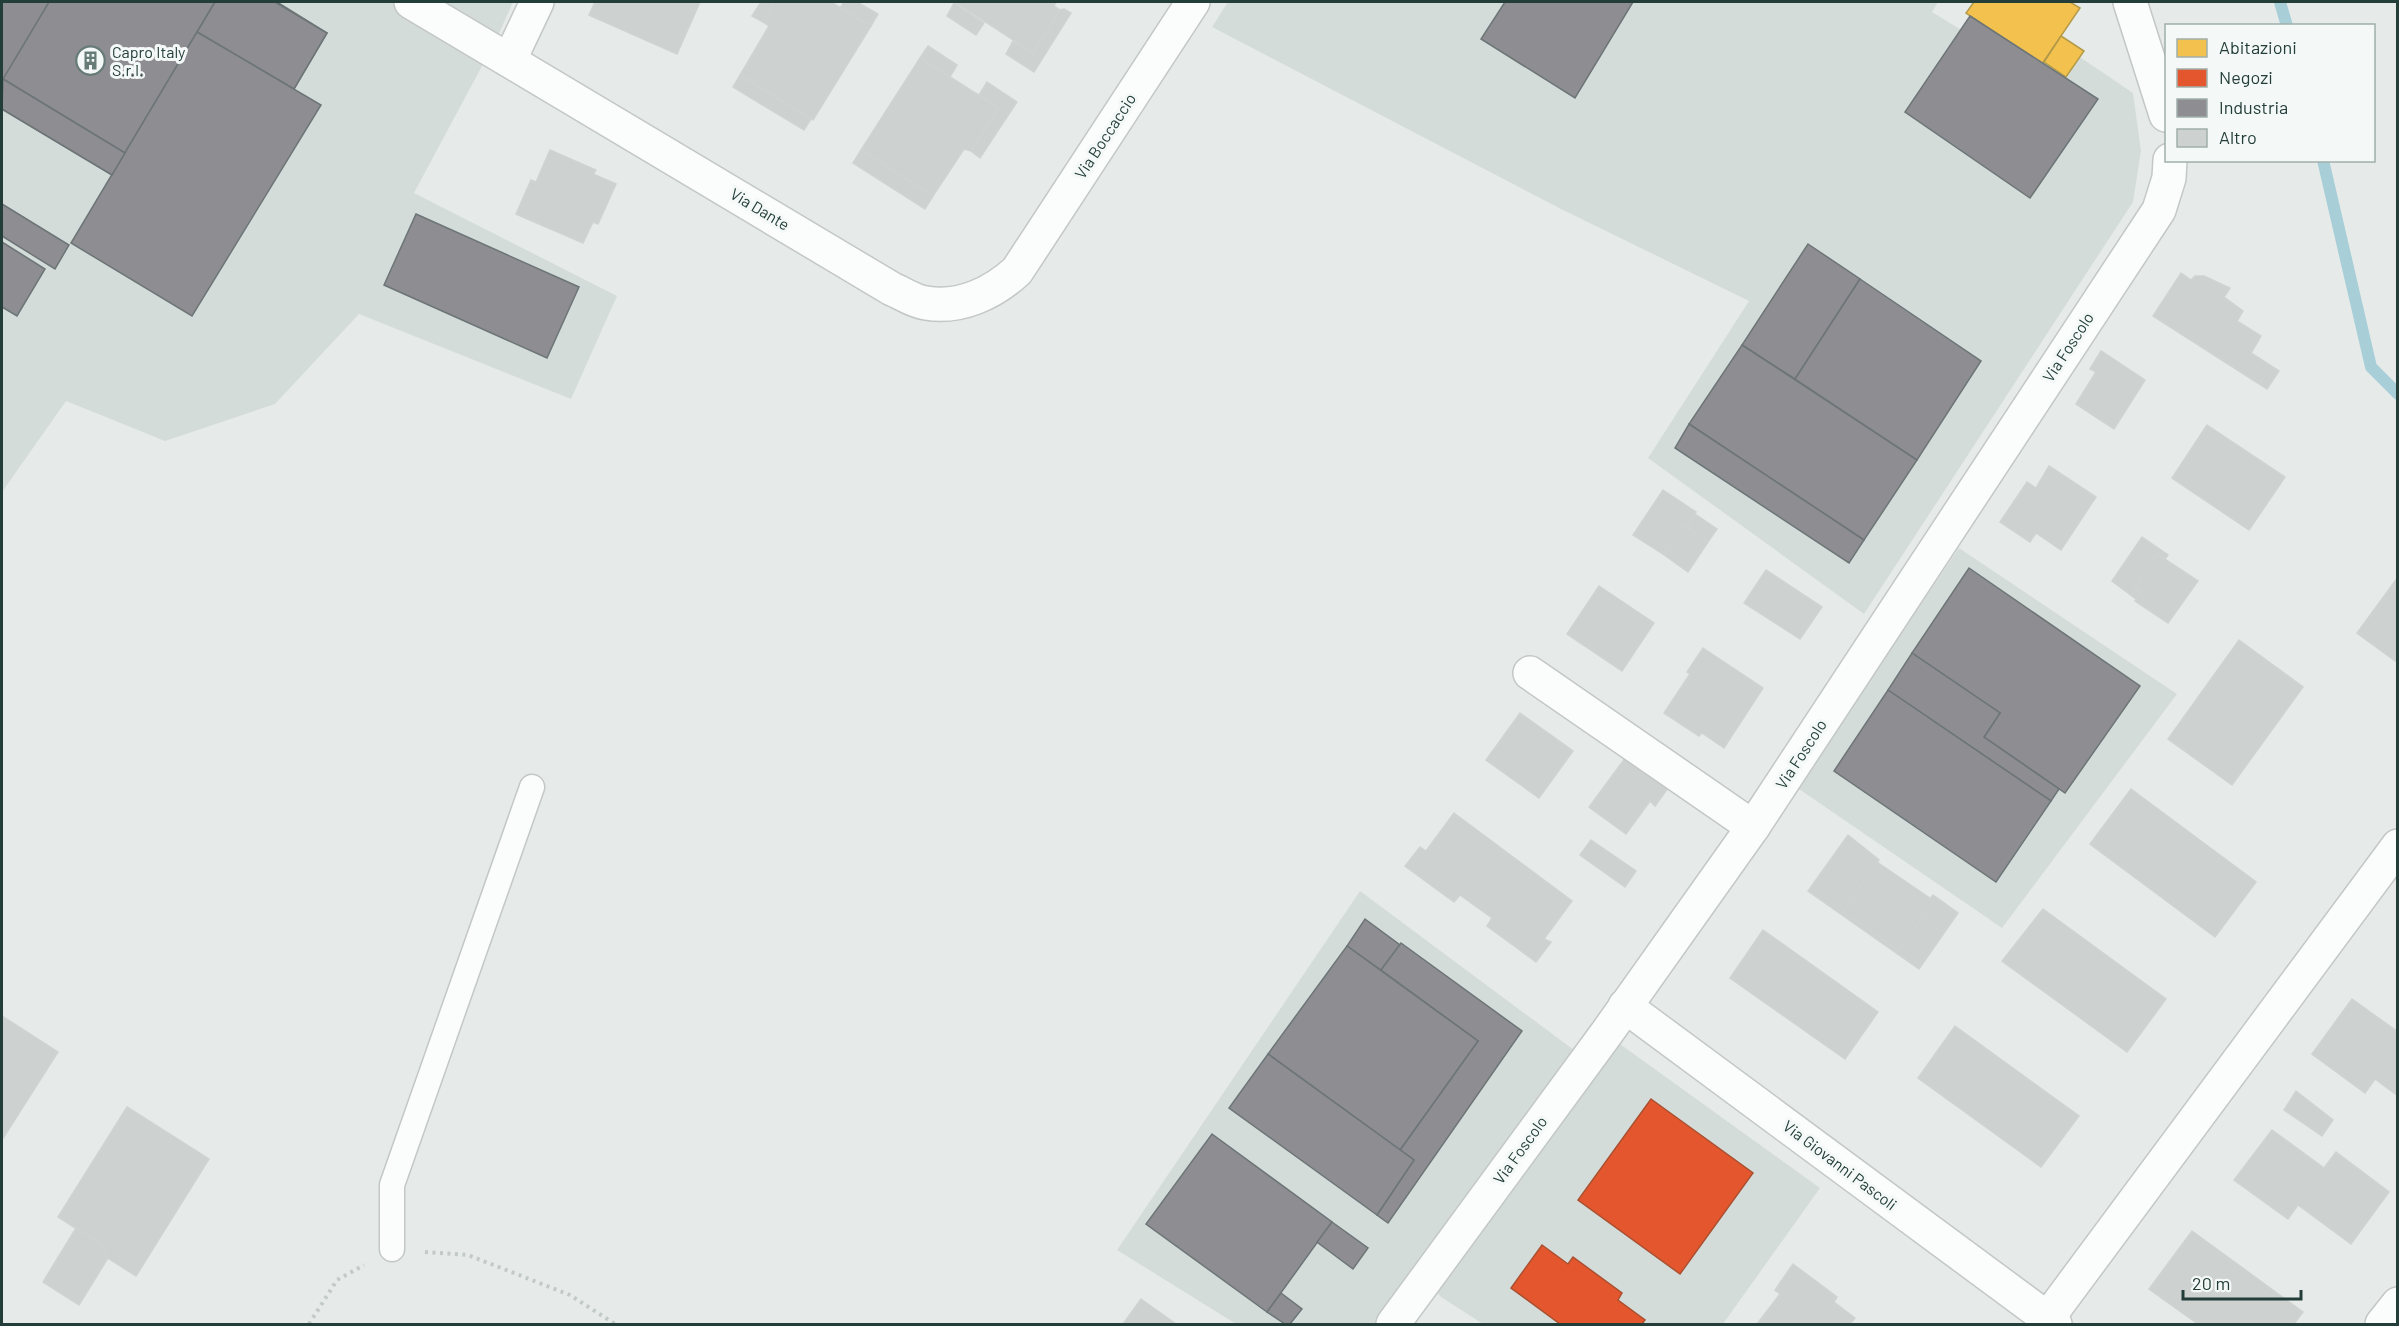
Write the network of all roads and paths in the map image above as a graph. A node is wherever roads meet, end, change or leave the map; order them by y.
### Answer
1 (411, 2) edge
2 (537, 2) edge
3 (1193, 2) edge
4 (2130, 2) edge
5 (510, 59) junction
6 (2165, 112) edge
7 (2170, 162) edge
8 (1017, 271) joint
9 (1530, 673) dead end
10 (532, 787) dead end
11 (1753, 827) junction
12 (2397, 846) edge
13 (1625, 1006) junction
14 (392, 1249) junction
15 (2397, 1304) edge
16 (2051, 1322) edge
17 (309, 1324) edge
18 (615, 1324) edge
19 (1393, 1324) edge
20 (2382, 1324) edge

1 - 5 street, Via Dante
2 - 5 street
3 - 8 street, Via Boccaccio
4 - 6 street
5 - 8 street, Via Dante
7 - 11 street, Via Foscolo
9 - 11 street
10 - 14 lane
11 - 13 street, Via Foscolo
12 - 16 street
13 - 16 street, Via Giovanni Pascoli
13 - 19 street, Via Foscolo
14 - 17 path
14 - 18 path
15 - 20 street

